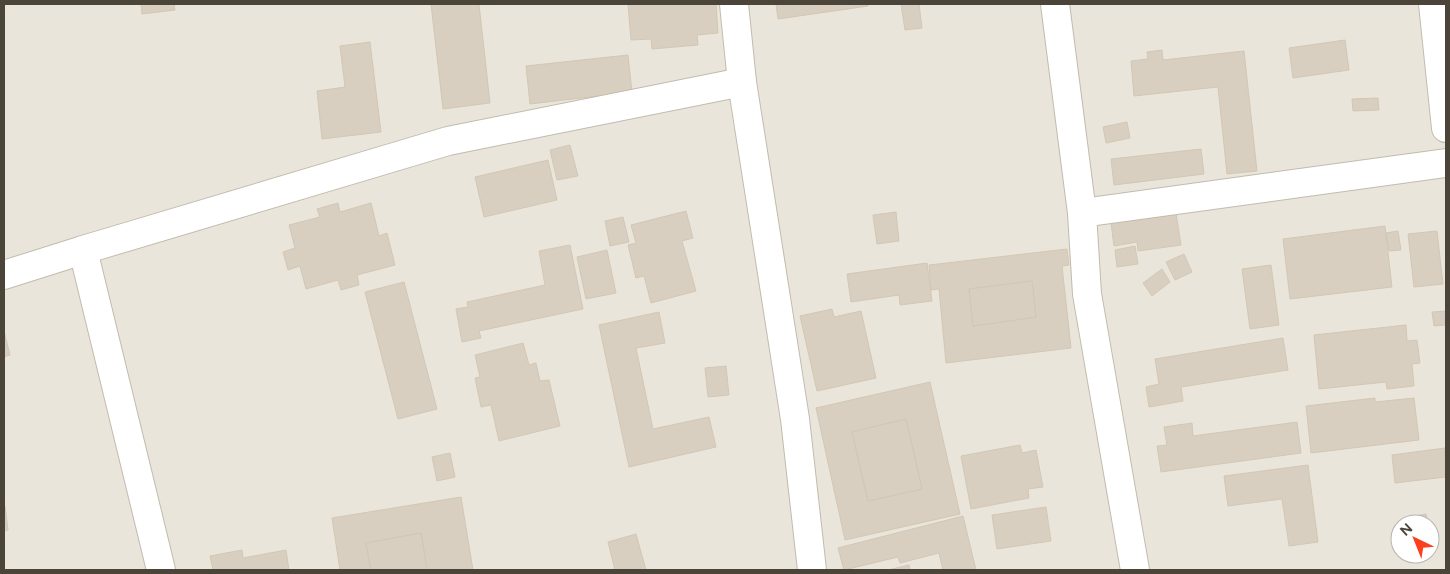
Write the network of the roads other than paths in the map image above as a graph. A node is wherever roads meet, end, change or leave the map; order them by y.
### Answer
1 (734, 4) edge
2 (1055, 4) edge
3 (1433, 4) edge
4 (742, 82) junction
5 (1446, 128) edge
6 (1446, 162) edge
7 (1082, 213) junction
8 (83, 250) junction
9 (4, 275) edge
10 (161, 570) edge
11 (812, 570) edge
12 (1135, 570) edge

1 - 4 street
2 - 7 street
3 - 5 street
4 - 8 street
4 - 11 street
6 - 7 street
7 - 12 street
8 - 9 street
8 - 10 street

